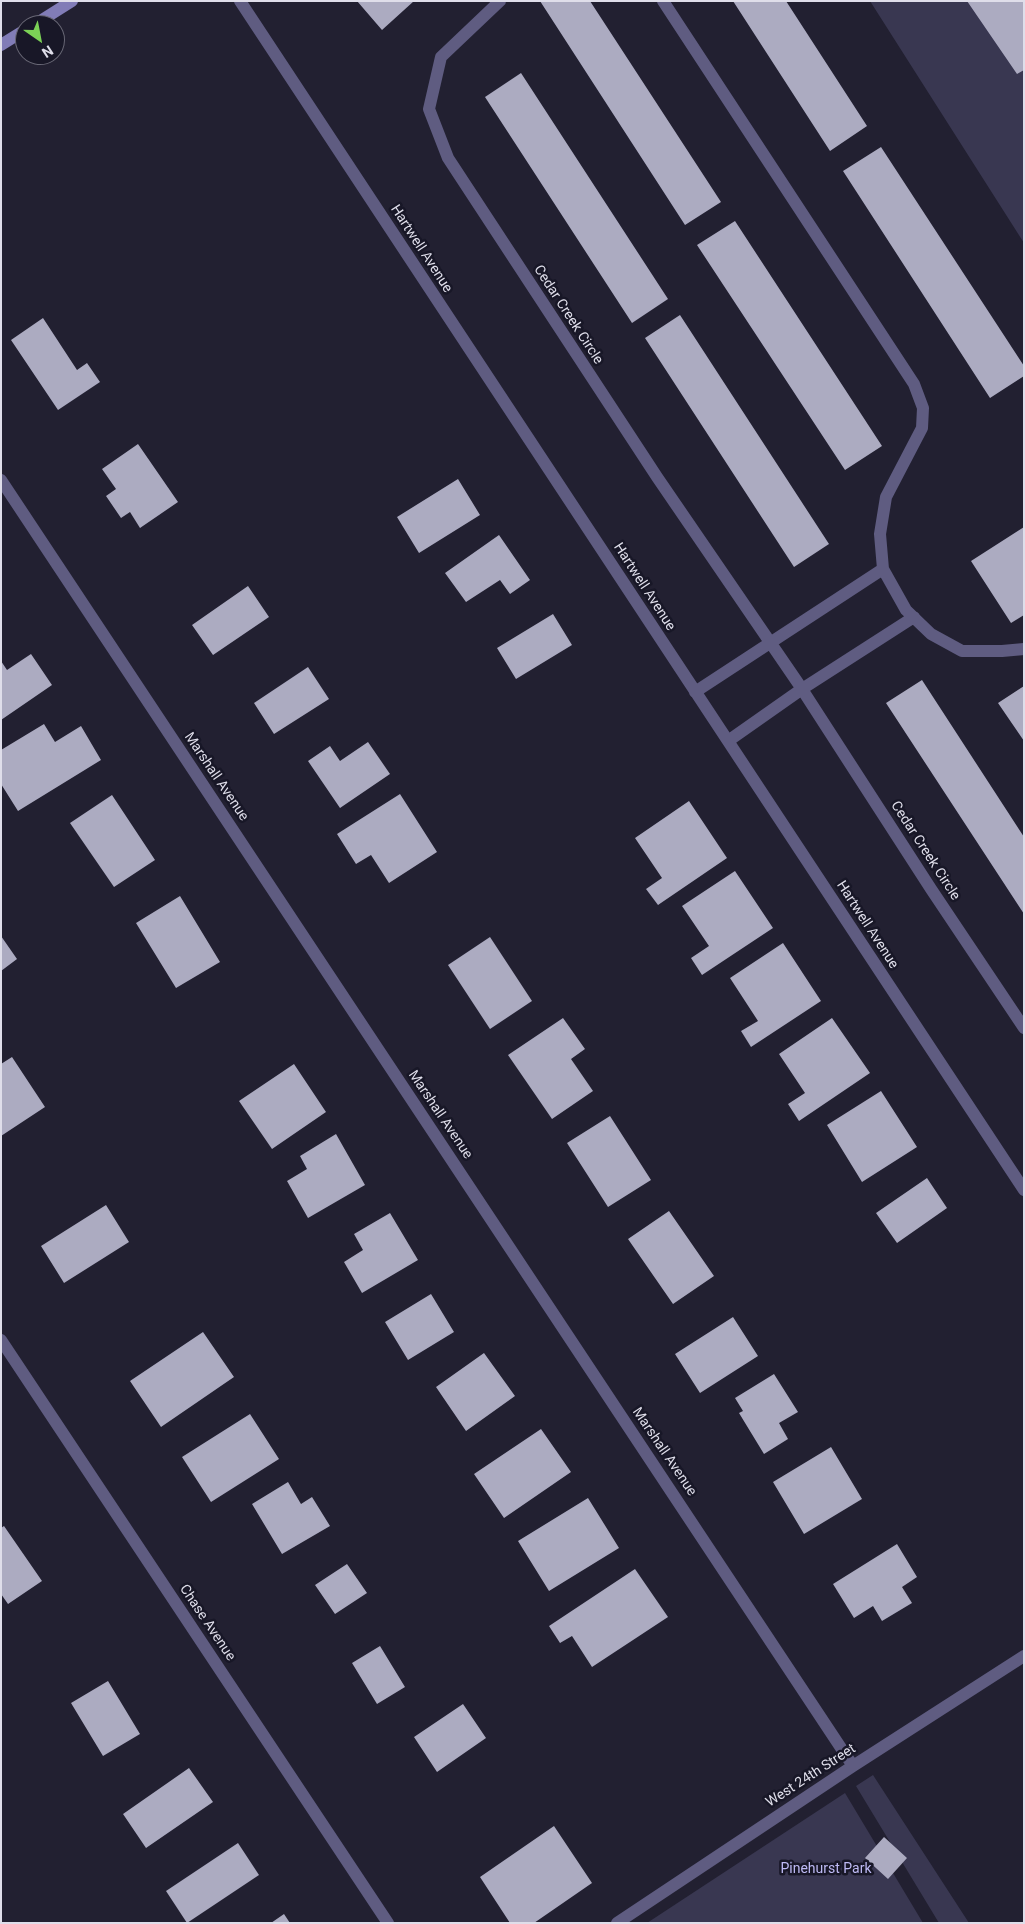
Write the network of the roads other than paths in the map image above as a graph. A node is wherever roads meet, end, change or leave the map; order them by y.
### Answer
1 (72, 1) edge
2 (240, 1) edge
3 (500, 1) edge
4 (663, 1) edge
5 (50, 15) edge
6 (15, 36) edge
7 (1, 45) edge
8 (1, 480) edge
9 (883, 569) junction
10 (914, 617) junction
11 (770, 641) junction
12 (1024, 649) edge
13 (802, 689) junction
14 (695, 692) junction
15 (728, 741) junction
16 (1024, 1028) edge
17 (1024, 1190) edge
18 (1, 1340) edge
19 (1024, 1656) edge
20 (853, 1766) junction
21 (388, 1923) edge
22 (617, 1923) edge

1 - 5 main road
2 - 14 street, Hartwell Avenue
3 - 11 street, Cedar Creek Circle
4 - 9 street
6 - 7 main road
8 - 20 street, Marshall Avenue
9 - 10 street
9 - 11 street
10 - 12 street
10 - 13 street
11 - 13 street, Cedar Creek Circle
11 - 14 street
13 - 15 street
13 - 16 street, Cedar Creek Circle
14 - 15 street, Hartwell Avenue
15 - 17 street, Hartwell Avenue
18 - 21 street, Chase Avenue
19 - 20 street, West 24th Street
20 - 22 street, West 24th Street

